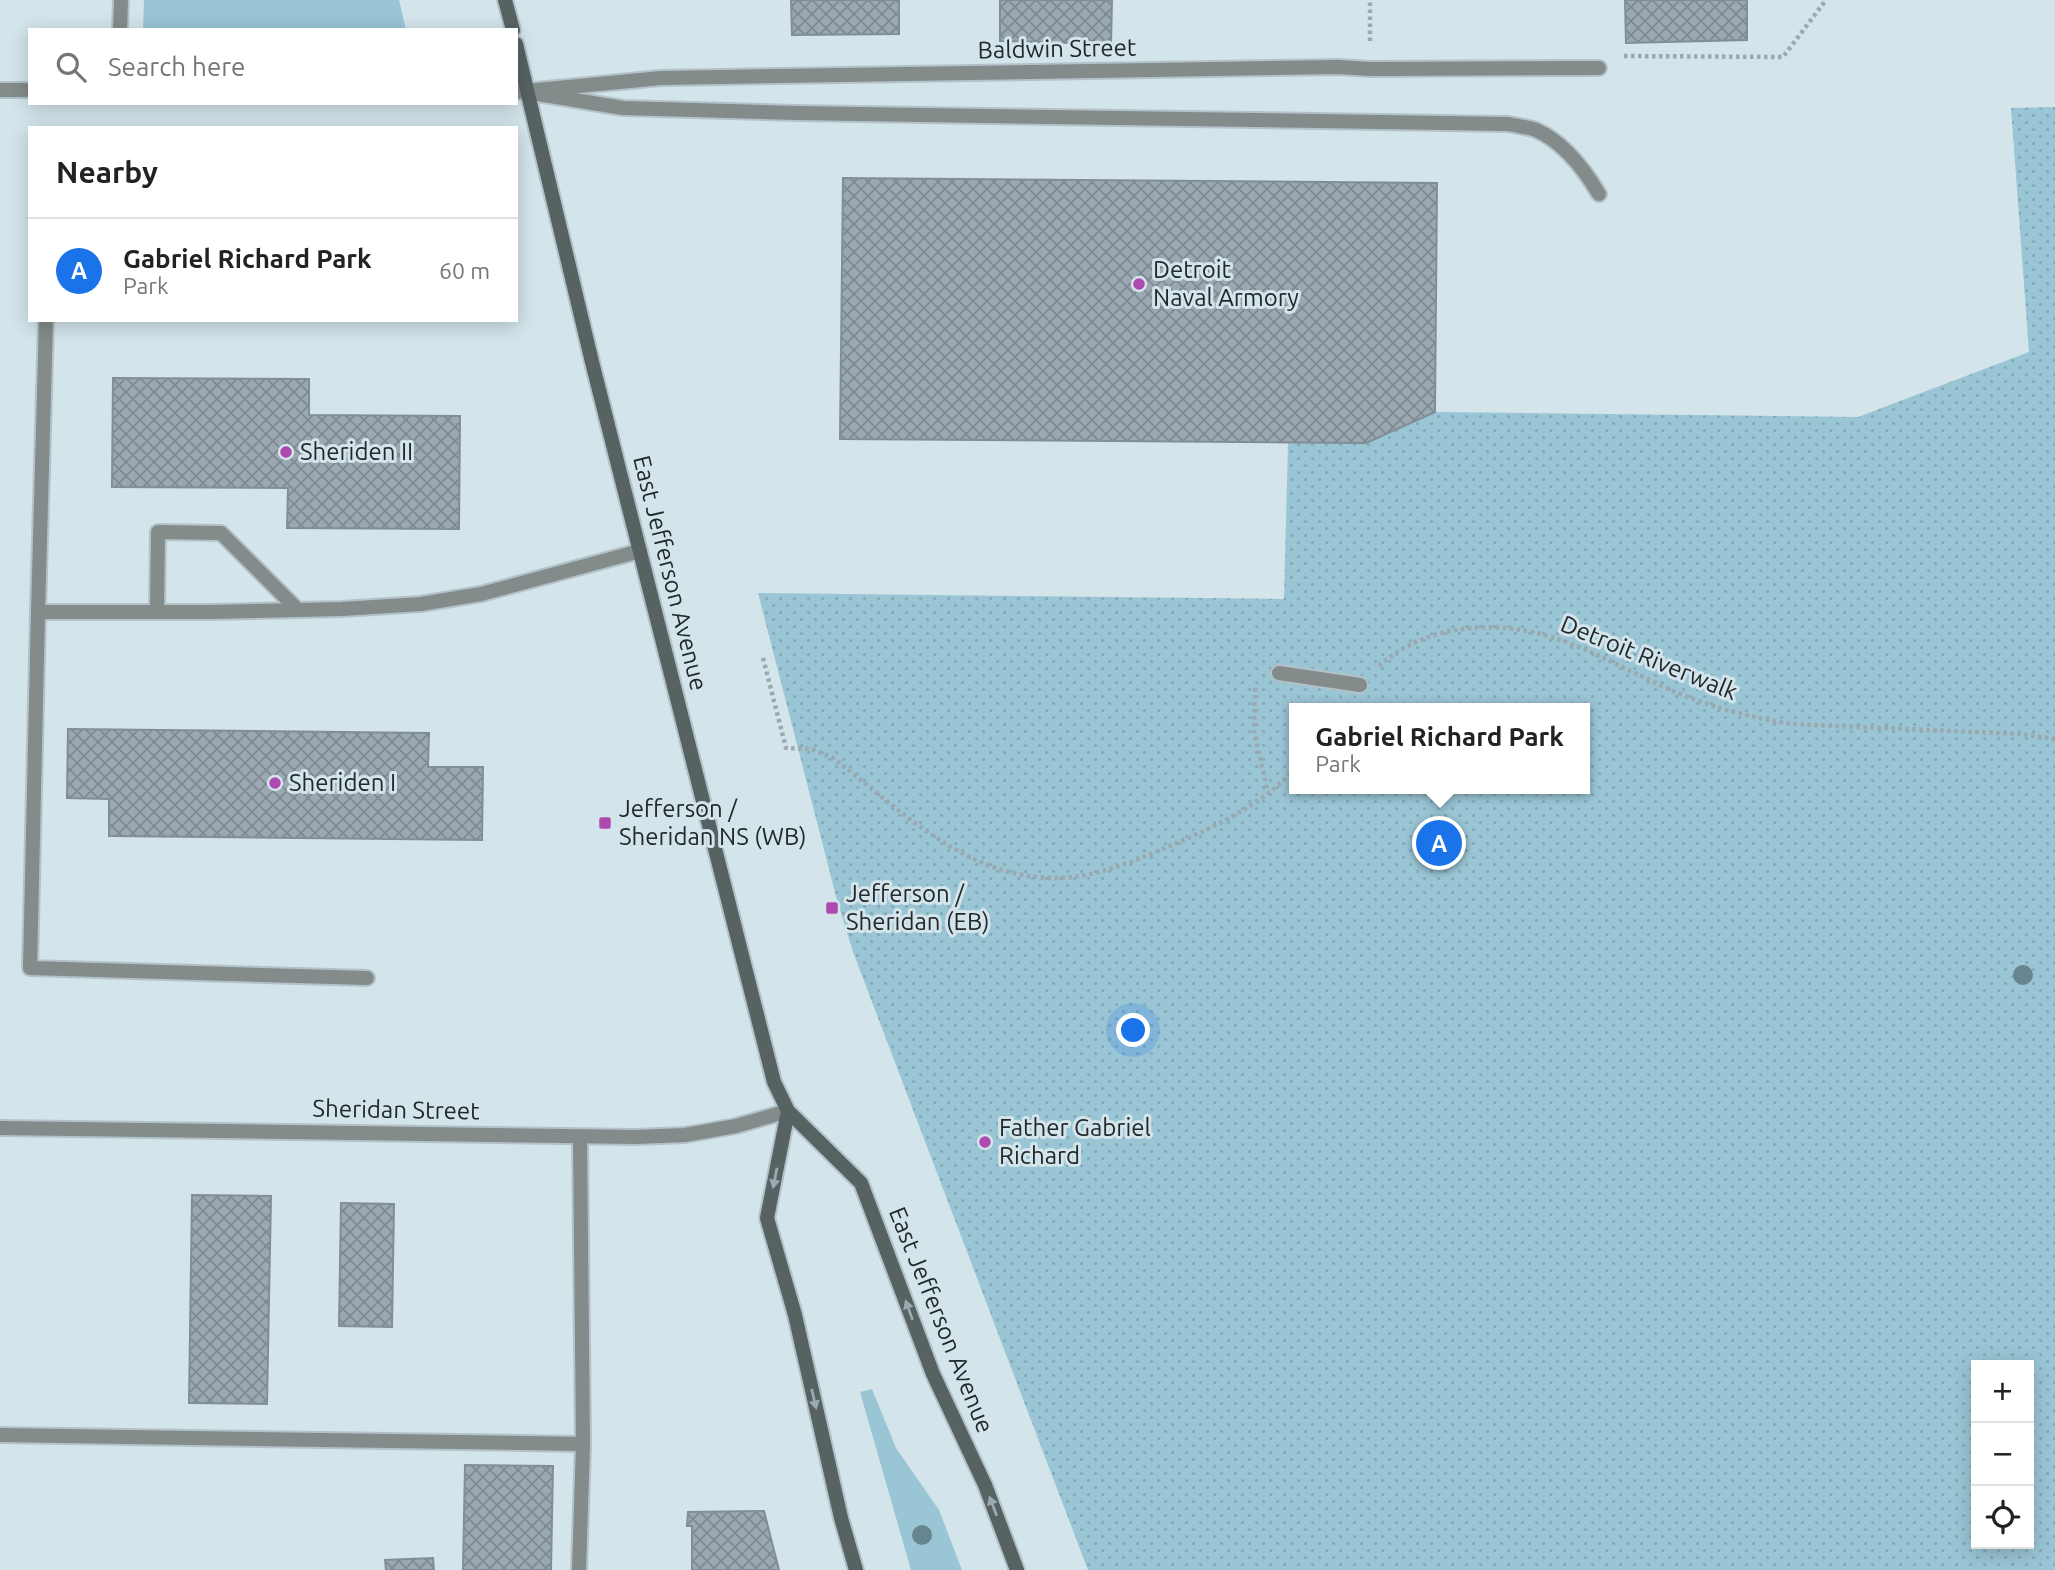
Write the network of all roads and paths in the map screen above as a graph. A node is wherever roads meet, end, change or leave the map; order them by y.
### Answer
1 (121, 0) edge
2 (505, 0) edge
3 (1370, 0) edge
4 (1826, 0) edge
5 (120, 28) edge
6 (512, 28) edge
7 (518, 60) edge
8 (1599, 68) joint
9 (1370, 69) junction
10 (0, 90) edge
11 (28, 90) edge
12 (522, 92) edge
13 (1599, 194) dead end
14 (46, 322) edge
15 (640, 551) junction
16 (298, 610) junction
17 (38, 612) junction
18 (157, 612) junction
19 (763, 658) dead end
20 (1279, 673) dead end
21 (1255, 684) dead end
22 (1360, 685) joint
23 (2055, 739) edge
24 (1289, 774) edge
25 (1268, 793) junction
26 (367, 978) dead end
27 (788, 1111) junction
28 (0, 1128) edge
29 (580, 1137) junction
30 (0, 1435) edge
31 (583, 1444) junction
32 (579, 1570) edge
33 (856, 1570) edge
34 (1017, 1570) edge

1 - 5 street
2 - 6 main road
3 - 9 path
4 - 8 path
7 - 12 main road, East Jefferson Avenue
8 - 9 street, Baldwin Street
9 - 12 street, Baldwin Street
10 - 11 street
12 - 13 street
12 - 15 main road, East Jefferson Avenue
14 - 17 street
15 - 16 street
15 - 27 main road, East Jefferson Avenue
16 - 18 street
16 - 18 street
17 - 18 street
17 - 26 street
19 - 25 path
20 - 22 street
21 - 25 path
22 - 23 path, Detroit Riverwalk
24 - 25 path
27 - 29 street, Sheridan Street
27 -> 33 main road
34 -> 27 main road, East Jefferson Avenue
28 - 29 street, Sheridan Street
29 - 31 street
30 - 31 street
31 - 32 street

